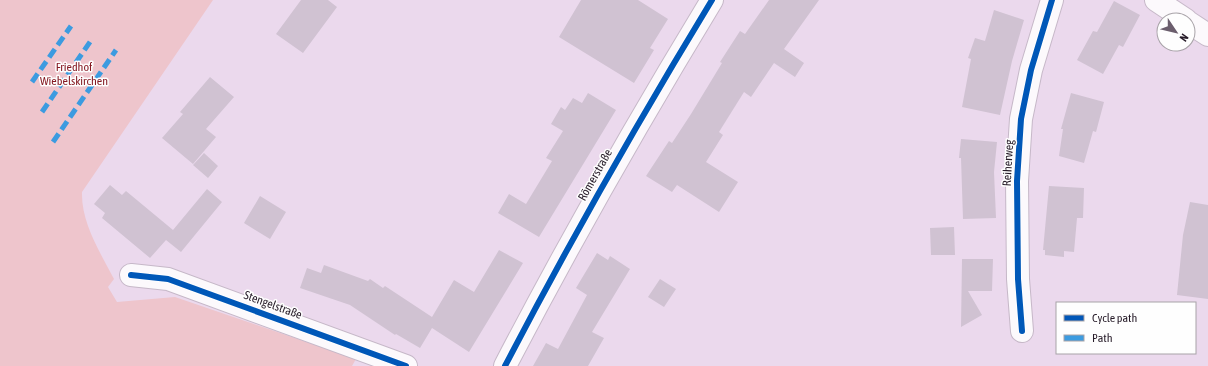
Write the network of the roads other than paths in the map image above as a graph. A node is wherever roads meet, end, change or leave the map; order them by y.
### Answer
1 (712, 0) edge
2 (1052, 0) edge
3 (1156, 0) edge
4 (1174, 12) edge
5 (1196, 27) edge
6 (1208, 35) edge
7 (131, 275) dead end
8 (1022, 331) dead end
9 (406, 366) edge
10 (505, 366) edge

1 - 10 street, Römerstraße
2 - 8 street, Reiherweg
3 - 4 street
5 - 6 street
7 - 9 street, Stengelstraße

